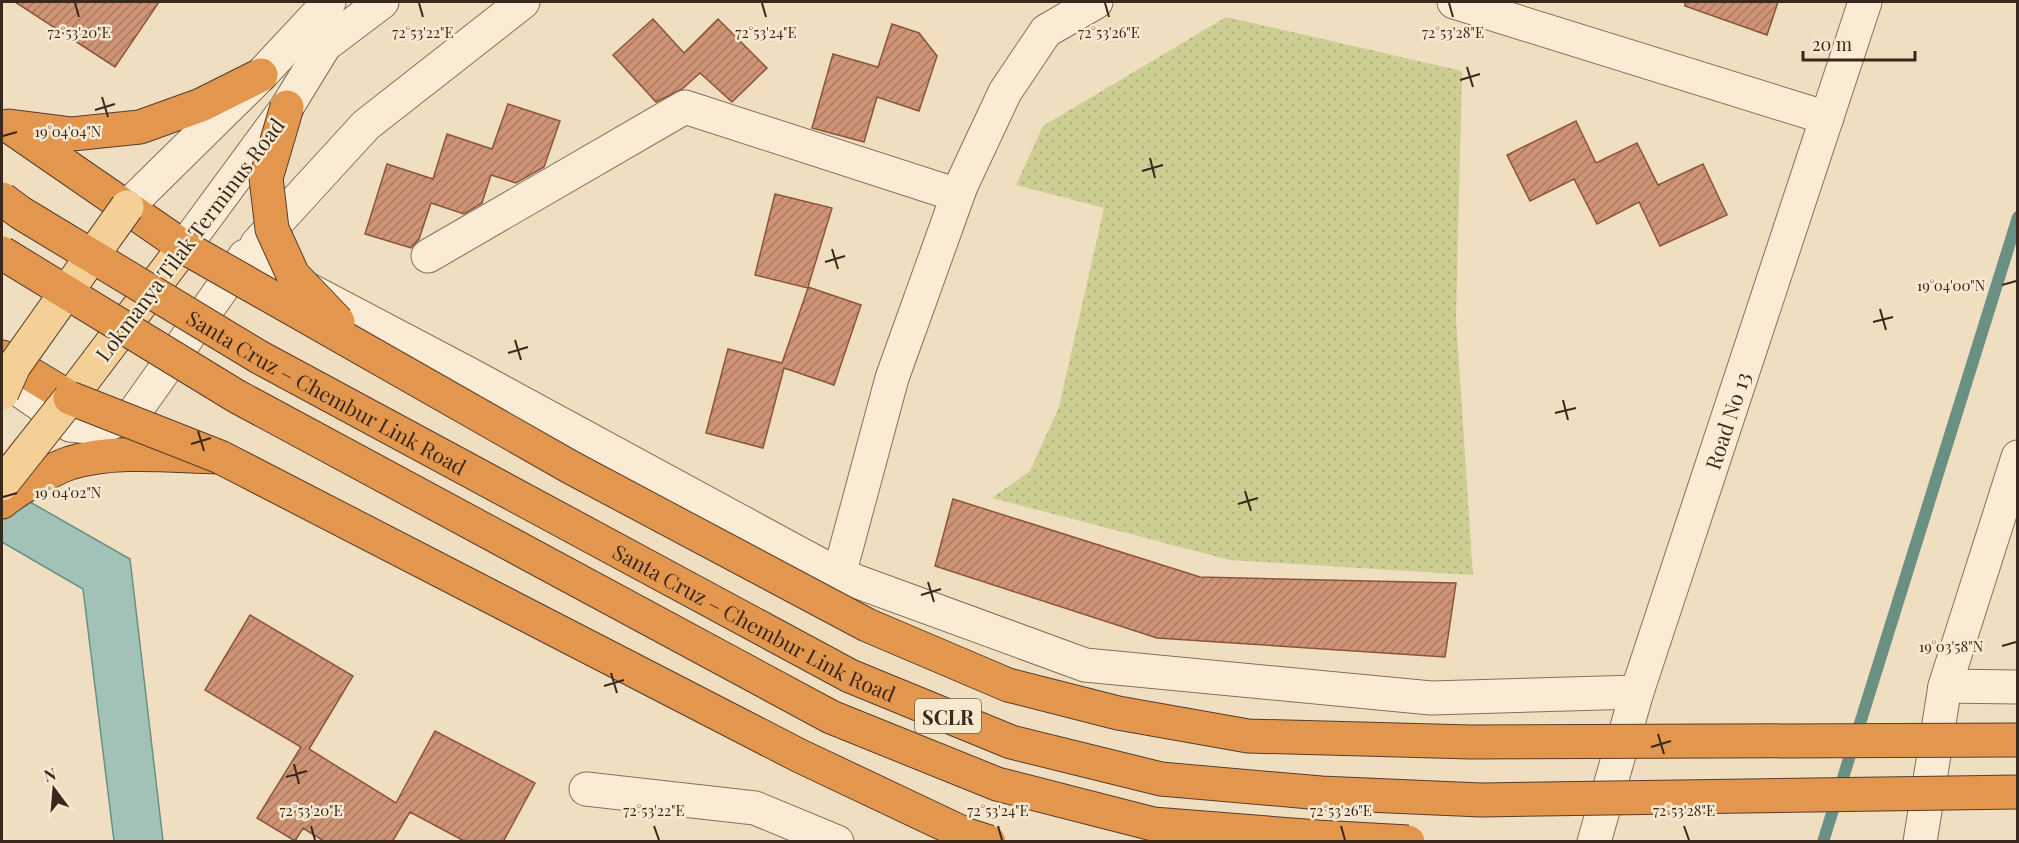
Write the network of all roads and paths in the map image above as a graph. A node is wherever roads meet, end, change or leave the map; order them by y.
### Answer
1 (329, 2) edge
2 (382, 2) edge
3 (523, 2) edge
4 (1096, 2) edge
5 (1454, 2) edge
6 (1865, 2) edge
7 (261, 75) junction
8 (287, 107) junction
9 (1827, 117) junction
10 (5, 124) edge
11 (957, 195) junction
12 (2, 199) edge
13 (127, 207) junction
14 (184, 247) junction
15 (2, 253) edge
16 (245, 256) junction
17 (428, 256) dead end
18 (394, 366) junction
19 (5, 374) edge
20 (70, 398) junction
21 (220, 457) junction
22 (2018, 457) edge
23 (2, 484) edge
24 (2, 502) edge
25 (839, 575) junction
26 (1945, 686) junction
27 (2018, 687) edge
28 (1637, 692) junction
29 (2018, 740) edge
30 (586, 789) dead end
31 (2018, 792) edge
32 (837, 842) edge
33 (989, 842) edge
34 (1408, 842) edge
35 (1594, 842) edge
36 (1920, 842) edge

1 - 7 street
2 - 8 street, Lokmanya Tilak Terminus Road
3 - 16 street
4 - 11 street
5 - 9 street
6 - 9 street, Road No 13
7 - 10 highway
7 - 13 street
8 - 14 street, Lokmanya Tilak Terminus Road, bridge
8 - 18 highway, bridge
9 - 28 street, Road No 13
10 - 13 highway
11 - 17 street
11 - 25 street
12 - 31 highway, Santa Cruz – Chembur Link Road / SCLR, bridge
13 - 14 highway
13 - 19 main road, bridge
14 - 18 highway, bridge
14 - 20 main road, Lokmanya Tilak Terminus Road, bridge
15 - 34 highway, SCLR, bridge
16 - 19 street
16 - 25 street
18 - 29 highway, bridge
19 - 20 highway
20 - 21 highway, bridge
20 - 23 main road, Lokmanya Tilak Terminus Road, bridge
21 - 24 highway
21 - 33 highway, bridge
22 - 26 street
25 - 28 street
26 - 27 street
26 - 36 street
28 - 35 street, Road No 13
30 - 32 street

